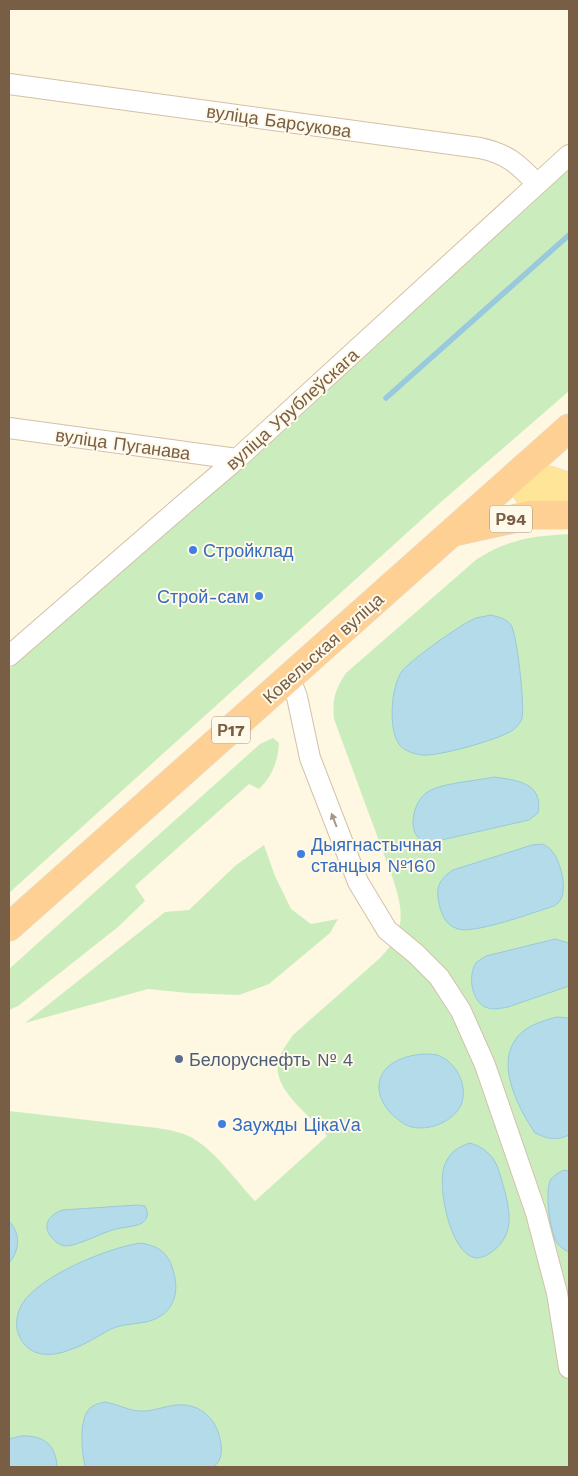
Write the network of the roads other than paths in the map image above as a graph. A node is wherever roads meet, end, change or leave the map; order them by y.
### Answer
1 (9, 84) edge
2 (569, 155) edge
3 (537, 184) junction
4 (9, 428) edge
5 (569, 428) edge
6 (237, 459) junction
7 (516, 475) junction
8 (569, 487) edge
9 (569, 514) edge
10 (453, 532) junction
11 (9, 656) edge
12 (290, 678) junction
13 (9, 927) edge
14 (569, 1368) edge

1 - 3 street, вуліца Барсукова
2 - 3 street, вуліца Урублеўскага
3 - 6 street, вуліца Урублеўскага
4 - 6 street, вуліца Пуганава
5 - 7 highway, Ковельская вуліца / Р17
6 - 11 street, вуліца Урублеўскага
7 - 8 main road
7 - 9 main road, Р94
7 - 10 highway, Ковельская вуліца / Р17
9 - 10 highway, Р94
10 - 12 highway, Ковельская вуліца / Р17
12 - 13 highway, Ковельская вуліца / Р17
14 -> 12 street

